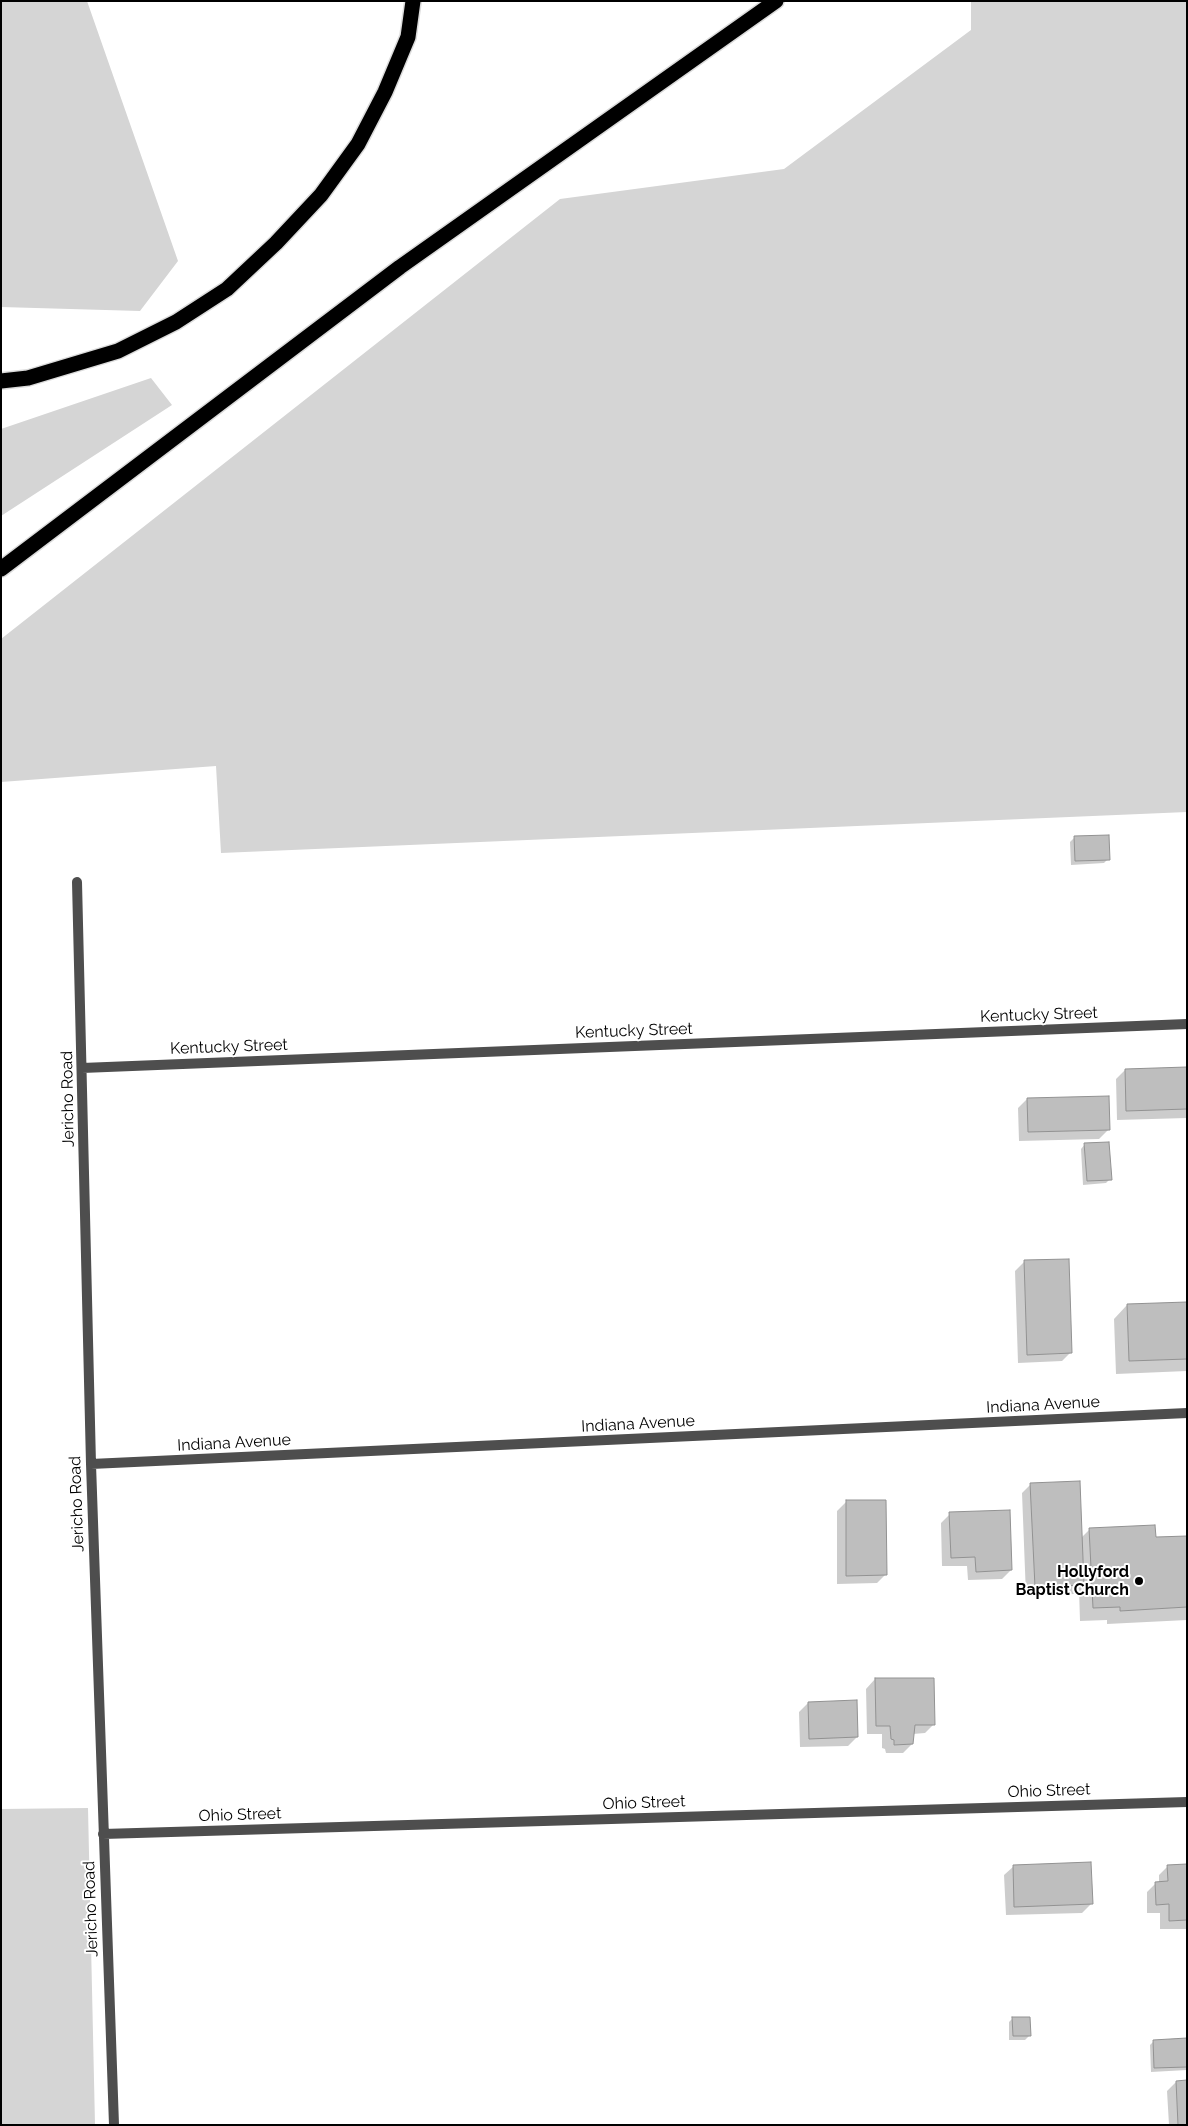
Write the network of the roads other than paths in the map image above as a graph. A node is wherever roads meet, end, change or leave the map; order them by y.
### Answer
1 (413, 1) edge
2 (776, 1) edge
3 (1, 382) edge
4 (1, 569) edge
5 (77, 882) dead end
6 (1187, 1024) edge
7 (82, 1068) junction
8 (1187, 1413) edge
9 (91, 1464) junction
10 (1187, 1802) edge
11 (103, 1834) junction
12 (114, 2125) edge

1 - 3 highway
2 - 4 highway
5 - 7 street, Jericho Road
6 - 7 street, Kentucky Street
7 - 9 street, Jericho Road
8 - 9 street, Indiana Avenue
9 - 11 street, Jericho Road
10 - 11 street, Ohio Street
11 - 12 street, Jericho Road

